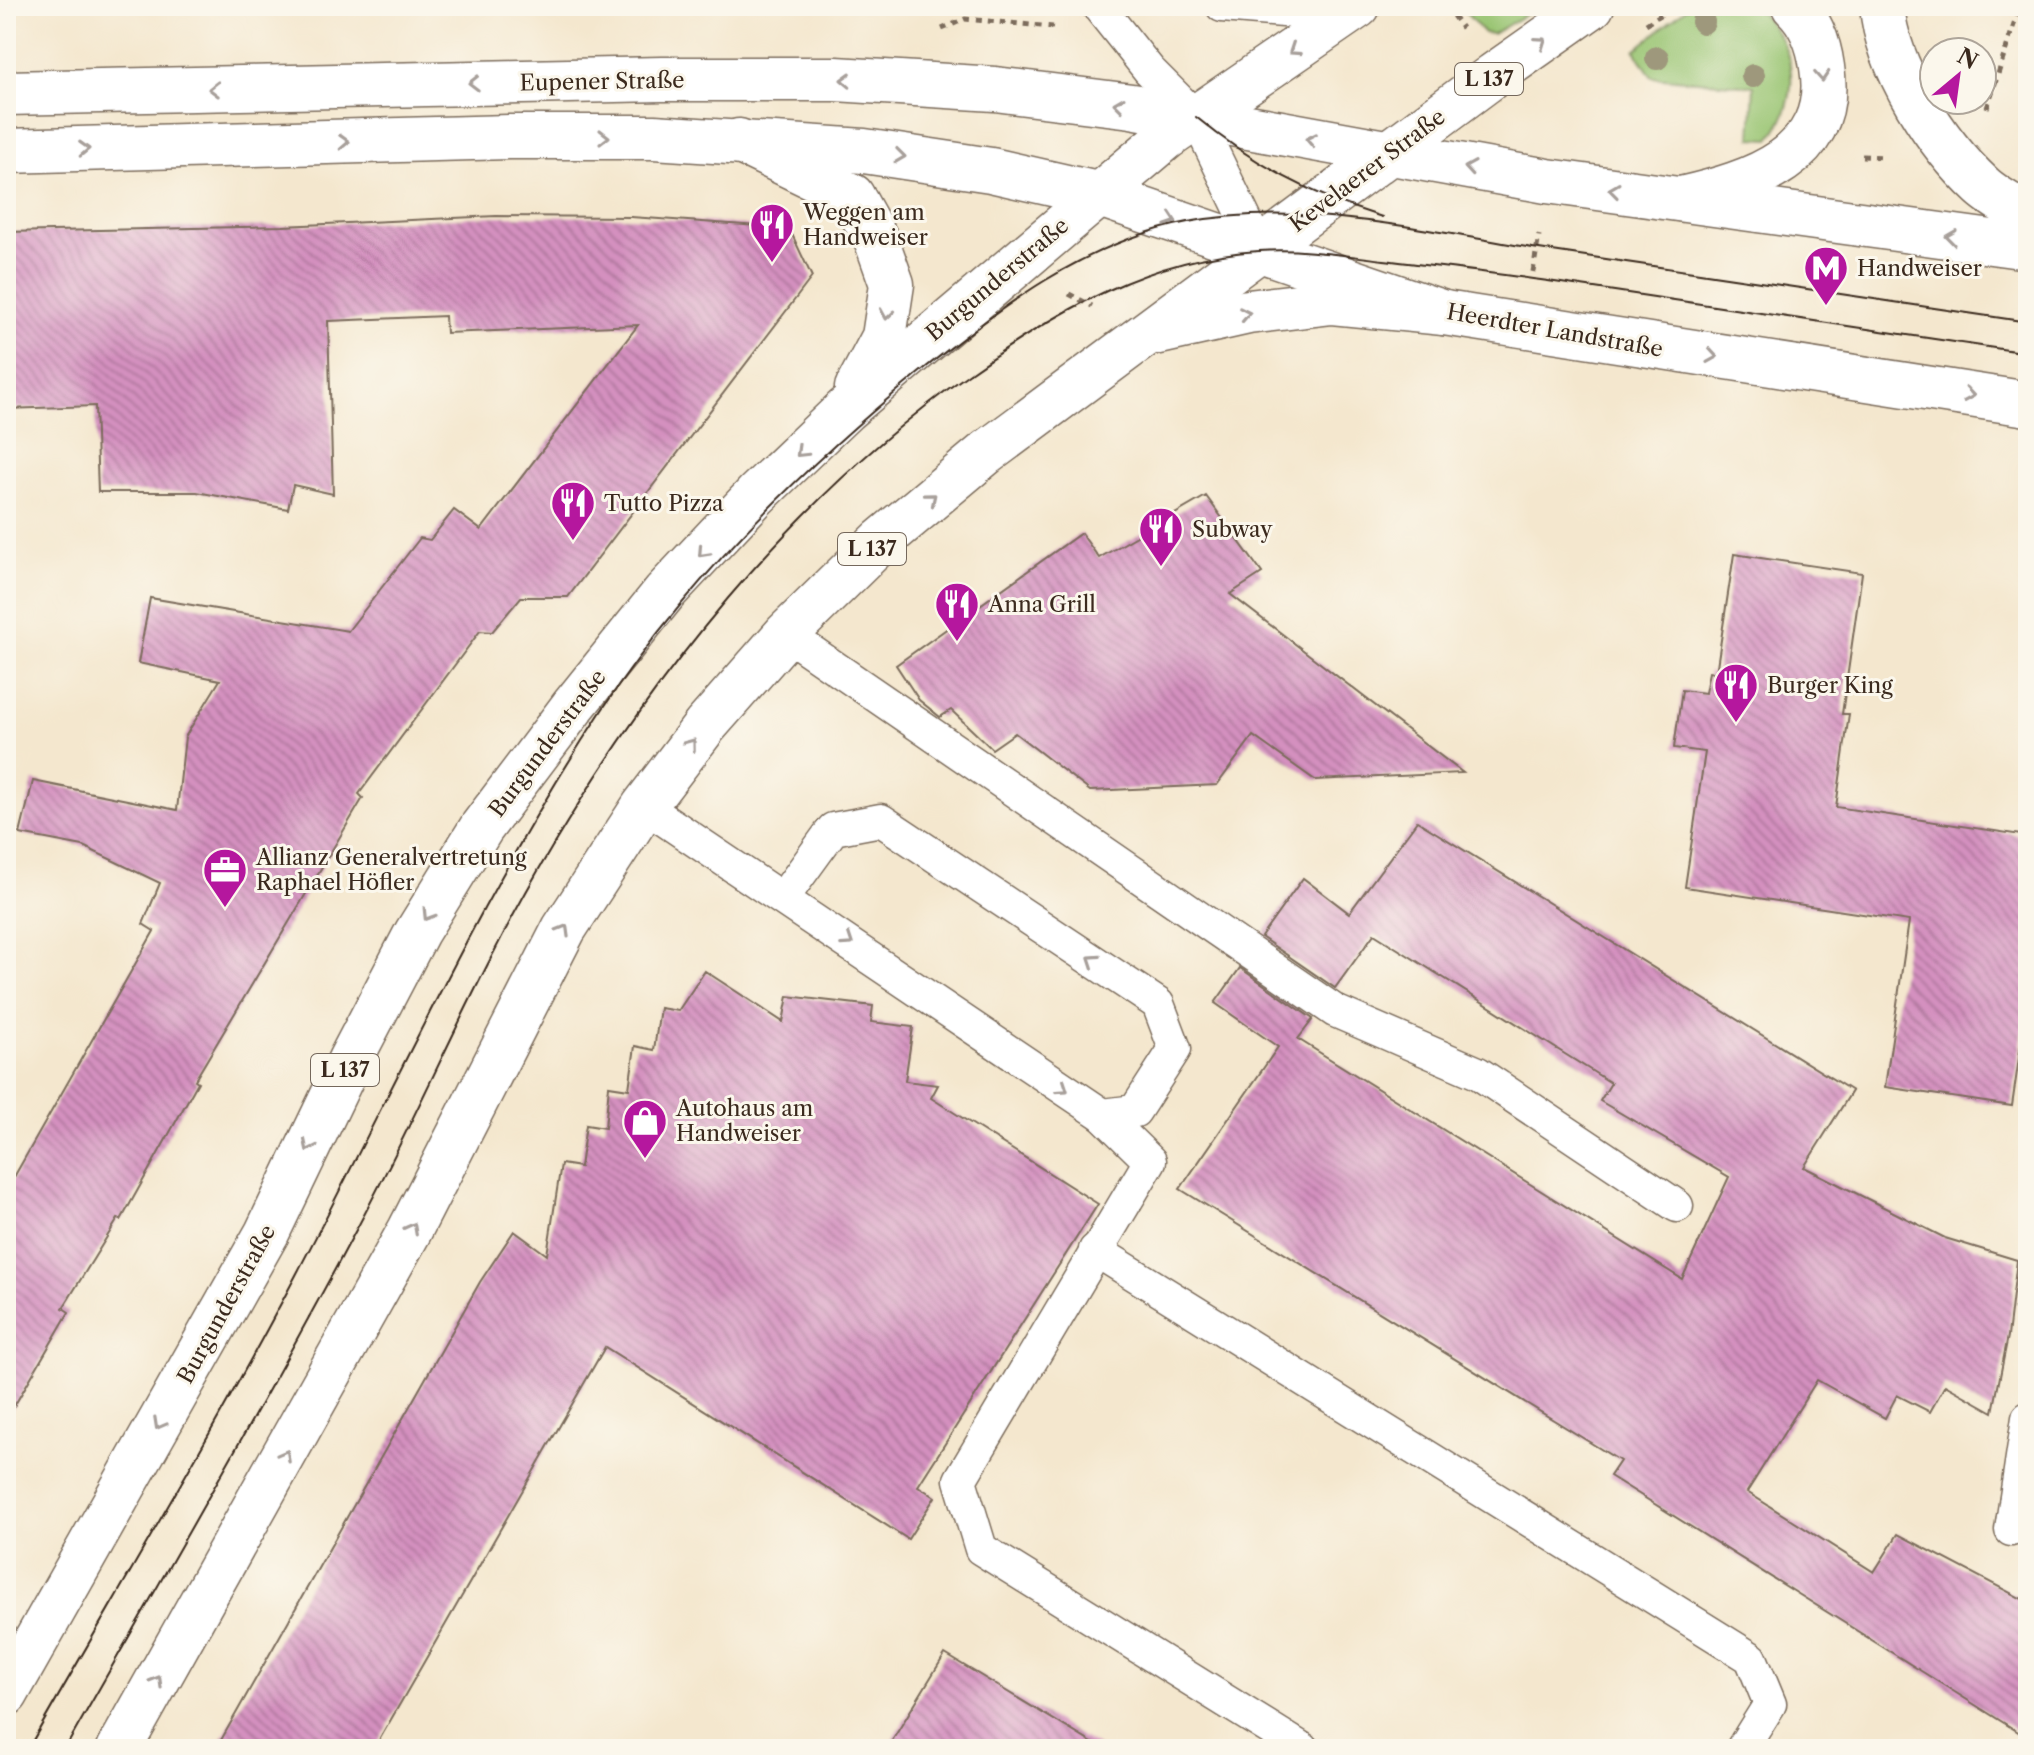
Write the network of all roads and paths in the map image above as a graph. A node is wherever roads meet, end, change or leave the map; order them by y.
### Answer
1 (1098, 6) edge
2 (1222, 6) edge
3 (1592, 6) edge
4 (1794, 6) edge
5 (1882, 6) edge
6 (2020, 6) edge
7 (1351, 11) edge
8 (6, 93) edge
9 (1196, 117) junction
10 (1936, 136) junction
11 (739, 141) junction
12 (6, 151) edge
13 (1388, 155) junction
14 (1097, 194) junction
15 (1681, 199) junction
16 (2028, 216) edge
17 (2028, 247) edge
18 (1260, 250) junction
19 (1444, 313) junction
20 (1141, 336) junction
21 (2028, 404) edge
22 (845, 410) junction
23 (786, 634) junction
24 (644, 806) junction
25 (783, 898) junction
26 (1103, 1115) junction
27 (1677, 1206) dead end
28 (1095, 1250) junction
29 (2028, 1418) edge
30 (2011, 1530) dead end
31 (6, 1694) edge
32 (119, 1749) edge
33 (1303, 1749) edge
34 (1742, 1749) edge

1 - 9 lane
2 - 7 lane
13 -> 3 main road, Kevelaerer Straße / L 137
4 -> 15 main road
5 - 10 main road
6 - 10 path
7 -> 9 main road, L 137
9 -> 8 main road, Eupener Straße
13 -> 9 main road
9 - 14 main road, Burgunderstraße / L 137
9 - 18 lane
10 - 16 main road
12 -> 11 main road
11 -> 14 main road
11 -> 22 main road, L 137
15 -> 13 main road
13 - 18 main road, Kevelaerer Straße / L 137
14 -> 18 main road, Heerdter Landstraße
14 - 22 main road, Burgunderstraße / L 137
17 -> 15 main road
18 - 19 main road, Heerdter Landstraße
18 - 20 main road, L 137
20 -> 19 main road
19 -> 21 main road, Heerdter Landstraße
23 -> 20 main road, L 137
22 -> 31 main road, Burgunderstraße / L 137
24 -> 23 main road, L 137
23 - 27 lane
24 - 25 lane
32 -> 24 main road, L 137
25 -> 26 lane
26 -> 25 lane
26 - 28 lane
28 - 33 lane
28 - 34 lane
29 - 30 lane

